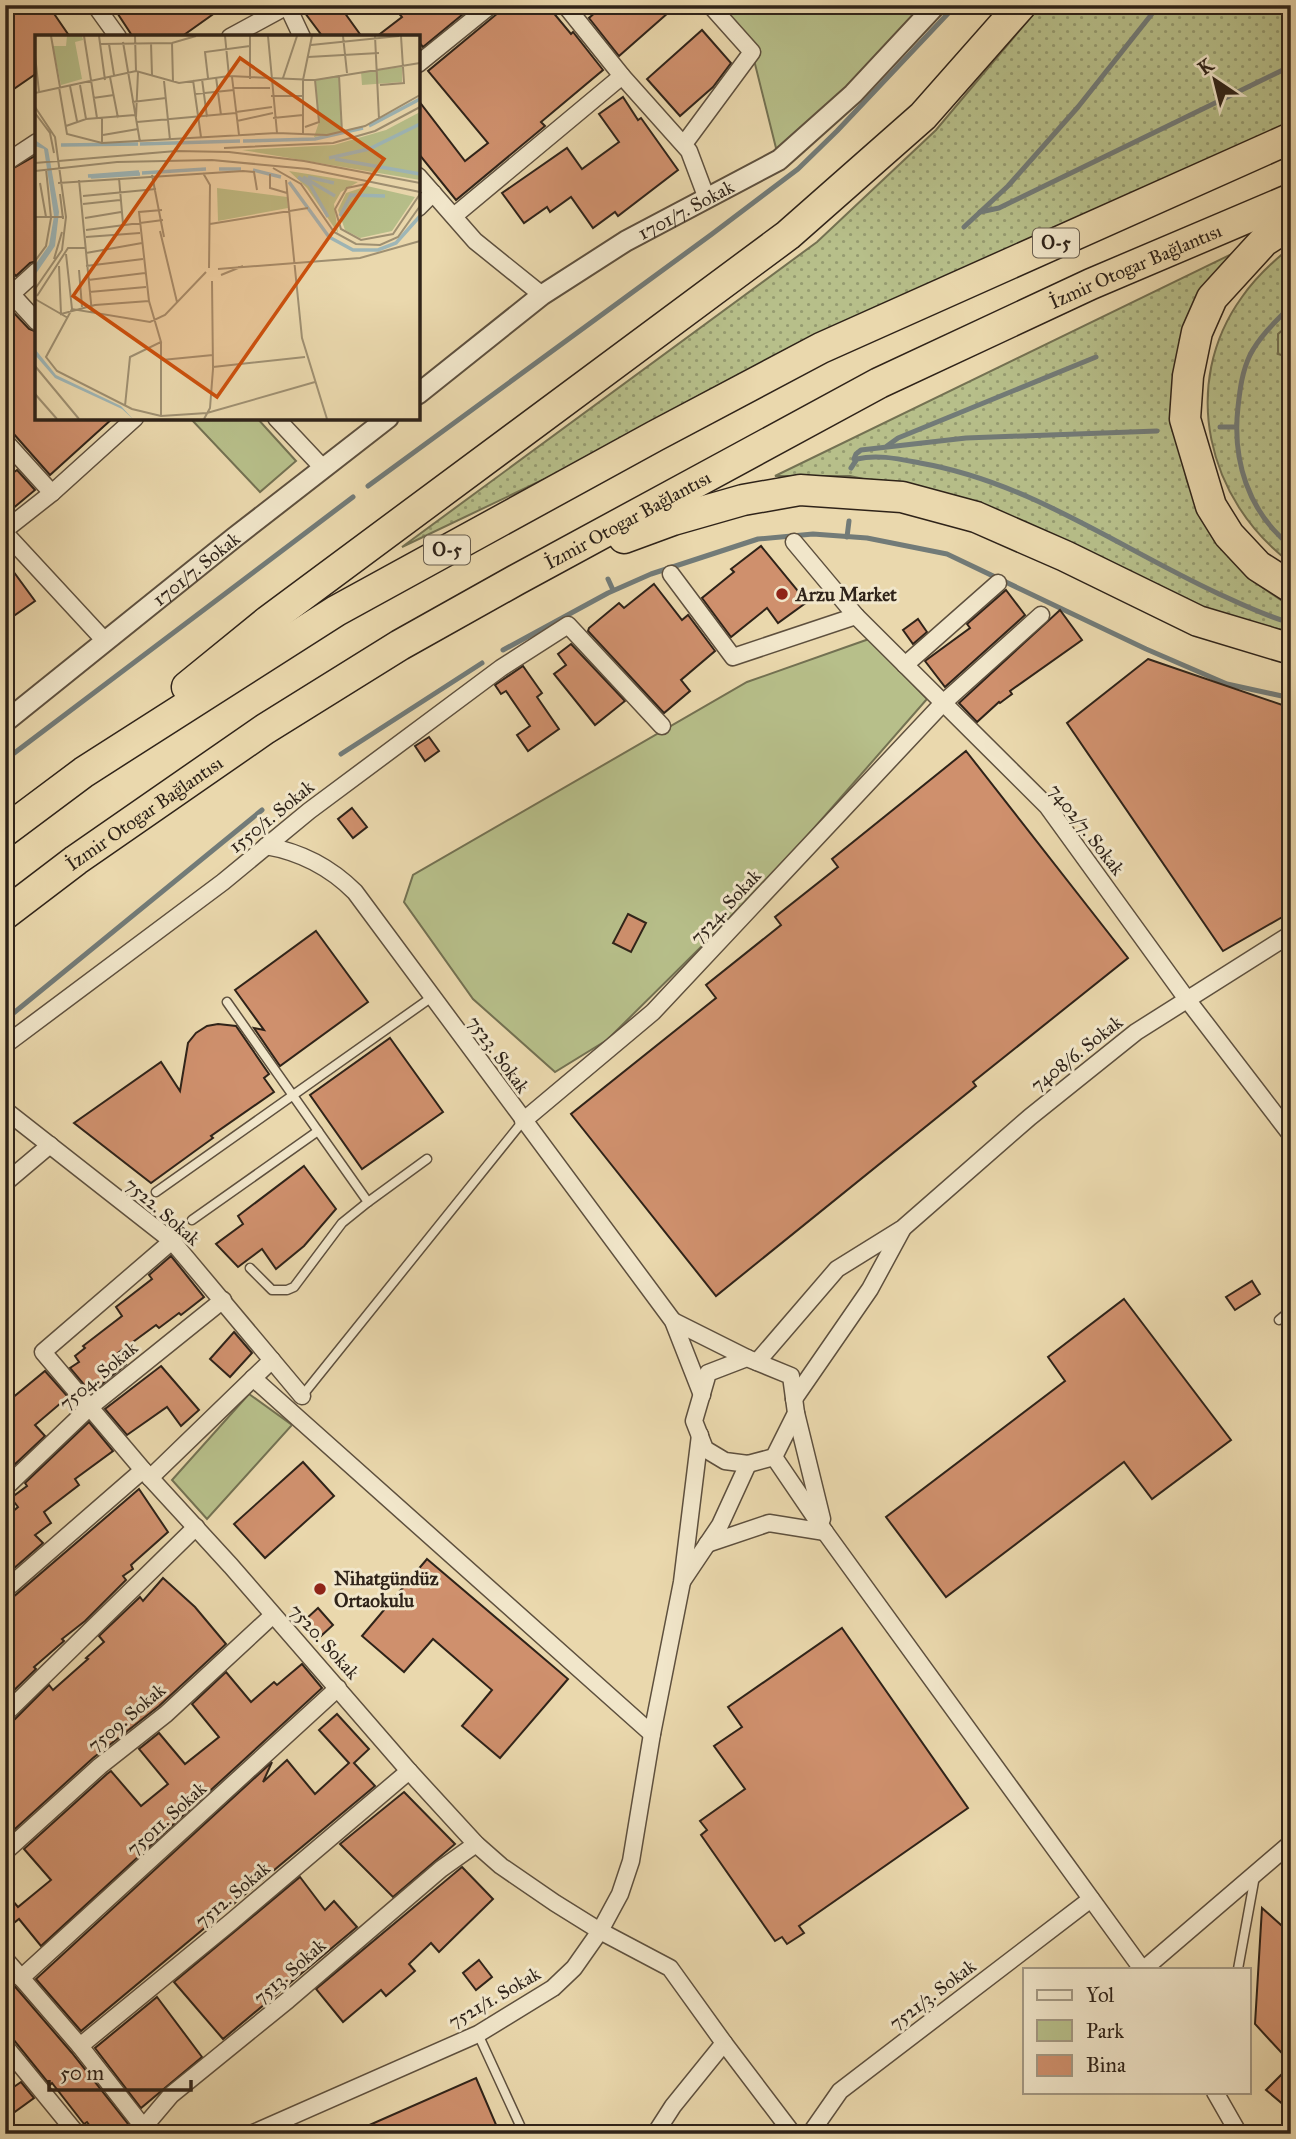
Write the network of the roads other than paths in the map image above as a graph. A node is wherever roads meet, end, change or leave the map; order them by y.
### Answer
1 (95, 5) edge
2 (285, 5) edge
3 (565, 5) edge
4 (710, 5) edge
5 (1021, 5) edge
6 (927, 8) edge
7 (480, 9) edge
8 (117, 35) edge
9 (234, 35) edge
10 (301, 35) edge
11 (420, 62) edge
12 (622, 76) junction
13 (1291, 138) edge
14 (684, 144) junction
15 (35, 145) edge
16 (7, 157) edge
17 (420, 178) edge
18 (433, 193) junction
19 (707, 199) junction
20 (1291, 199) edge
21 (420, 206) edge
22 (454, 216) junction
23 (1291, 224) edge
24 (35, 273) edge
25 (7, 294) edge
26 (542, 295) junction
27 (35, 320) edge
28 (420, 392) edge
29 (278, 420) edge
30 (385, 420) edge
31 (128, 421) edge
32 (5, 442) edge
33 (323, 468) junction
34 (52, 493) junction
35 (5, 531) edge
36 (794, 542) dead end
37 (671, 574) dead end
38 (516, 580) junction
39 (998, 583) dead end
40 (1291, 587) edge
41 (1041, 615) dead end
42 (856, 616) junction
43 (105, 641) junction
44 (1291, 649) edge
45 (905, 665) junction
46 (943, 703) junction
47 (5, 722) edge
48 (662, 726) dead end
49 (84, 772) junction
50 (5, 831) edge
51 (266, 846) junction
52 (5, 914) edge
53 (1291, 934) edge
54 (432, 997) junction
55 (1186, 999) junction
56 (227, 1002) dead end
57 (5, 1045) edge
58 (293, 1095) junction
59 (5, 1110) edge
60 (523, 1121) junction
61 (318, 1131) junction
62 (1291, 1135) edge
63 (50, 1145) junction
64 (427, 1159) dead end
65 (5, 1182) edge
66 (156, 1192) dead end
67 (368, 1202) junction
68 (192, 1220) dead end
69 (904, 1228) junction
70 (172, 1241) junction
71 (250, 1268) dead end
72 (223, 1300) junction
73 (1291, 1310) edge
74 (1279, 1320) dead end
75 (673, 1321) junction
76 (272, 1360) junction
77 (752, 1360) junction
78 (253, 1378) junction
79 (702, 1395) junction
80 (302, 1396) joint
81 (90, 1406) junction
82 (795, 1406) junction
83 (699, 1435) junction
84 (774, 1457) junction
85 (748, 1464) junction
86 (147, 1474) junction
87 (5, 1488) edge
88 (196, 1527) junction
89 (825, 1532) junction
90 (707, 1544) junction
91 (682, 1582) junction
92 (5, 1590) edge
93 (273, 1615) junction
94 (338, 1688) junction
95 (5, 1714) edge
96 (652, 1734) junction
97 (409, 1771) junction
98 (1291, 1843) edge
99 (476, 1844) junction
100 (5, 1852) edge
101 (1255, 1874) junction
102 (1091, 1899) junction
103 (600, 1931) junction
104 (5, 1959) edge
105 (1142, 1968) edge
106 (1144, 1968) edge
107 (1238, 1968) edge
108 (22, 1978) junction
109 (478, 2034) junction
110 (724, 2043) junction
111 (5, 2046) edge
112 (80, 2046) junction
113 (1217, 2094) edge
114 (288, 2118) junction
115 (141, 2131) edge
116 (77, 2134) edge
117 (251, 2134) edge
118 (293, 2134) edge
119 (524, 2134) edge
120 (655, 2134) edge
121 (793, 2134) edge
122 (810, 2134) edge
123 (1239, 2134) edge

1 - 8 street
2 - 9 street
2 - 10 street
3 - 12 street
4 - 14 street
5 - 49 highway
6 - 19 street, 1701/7. Sokak
7 - 11 street
12 - 14 street
12 - 22 street
13 - 49 highway, O-5
14 - 19 street
15 - 16 street
17 - 18 street
18 - 21 street
18 - 22 street
19 - 26 street, 1701/7. Sokak
20 - 38 highway, İzmir Otogar Bağlantısı
22 - 26 street
23 - 40 highway
24 - 25 street
25 - 27 street
26 - 28 street, 1701/7. Sokak
29 - 33 street
30 - 33 street, 1701/7. Sokak
31 - 34 street
32 - 34 street
33 - 43 street, 1701/7. Sokak
34 - 35 street
35 - 43 street
36 - 42 street, 7402/7. Sokak
37 - 42 street
38 - 44 highway
38 - 52 highway, İzmir Otogar Bağlantısı
39 - 45 street
41 - 46 street, 7524. Sokak
42 - 45 street, 7402/7. Sokak
43 - 47 street, 1701/7. Sokak
45 - 46 street, 7402/7. Sokak
46 - 55 street, 7402/7. Sokak
46 - 60 street, 7524. Sokak
48 - 51 street, 1550/1. Sokak
49 - 50 highway, O-5
51 - 54 street, 7523. Sokak
51 - 57 street, 1550/1. Sokak
53 - 55 street, 7408/6. Sokak
54 - 58 lane
54 - 60 street, 7523. Sokak
55 - 62 street, 7402/7. Sokak
55 - 69 street, 7408/6. Sokak
56 - 58 lane
58 - 61 lane
58 - 66 lane
59 - 63 street, 7522. Sokak
60 - 75 street, 7523. Sokak
60 - 80 lane
61 - 67 lane
61 - 68 lane
63 - 65 street
63 - 70 street, 7522. Sokak
64 - 67 lane
67 - 71 lane
69 - 77 street
69 - 82 street
70 - 72 street, 7522. Sokak
70 - 81 street, 7520. Sokak
72 - 76 street, 7522. Sokak
72 - 81 street, 7504. Sokak
73 - 74 lane
75 - 77 street
75 - 79 street
76 - 78 street
76 - 80 street, 7522. Sokak
77 - 79 street
77 - 82 street
78 - 86 street
78 - 96 street
79 - 83 street
81 - 86 street, 7520. Sokak
81 - 87 street, 7504. Sokak
82 - 84 street
82 - 89 street
83 - 85 street
83 - 91 street, 7521/1. Sokak
84 - 85 street
84 - 89 street
85 - 90 street
86 - 88 street, 7520. Sokak
86 - 92 street
88 - 93 street, 7520. Sokak
88 - 95 street
89 - 90 street
89 - 102 street
90 - 91 street
91 - 96 street, 7521/1. Sokak
93 - 94 street, 7520. Sokak
93 - 100 street, 7509. Sokak
94 - 97 street, 7520. Sokak
94 - 108 street, 75011. Sokak
96 - 103 street, 7521/1. Sokak
97 - 99 street, 7520. Sokak
97 - 112 street, 7512. Sokak
98 - 101 street
99 - 103 street, 7520. Sokak
99 - 115 street, 7513. Sokak
101 - 106 street
101 - 107 lane
102 - 105 street
102 - 122 street, 7521/3. Sokak
103 - 109 street, 7521/1. Sokak
103 - 110 street, 7520. Sokak
104 - 108 street
108 - 112 street
109 - 114 street, 7521/1. Sokak
109 - 119 lane
110 - 120 street
110 - 121 street, 7520. Sokak
111 - 116 street
112 - 115 street
113 - 123 street
114 - 117 street, 7521/1. Sokak
114 - 118 lane

